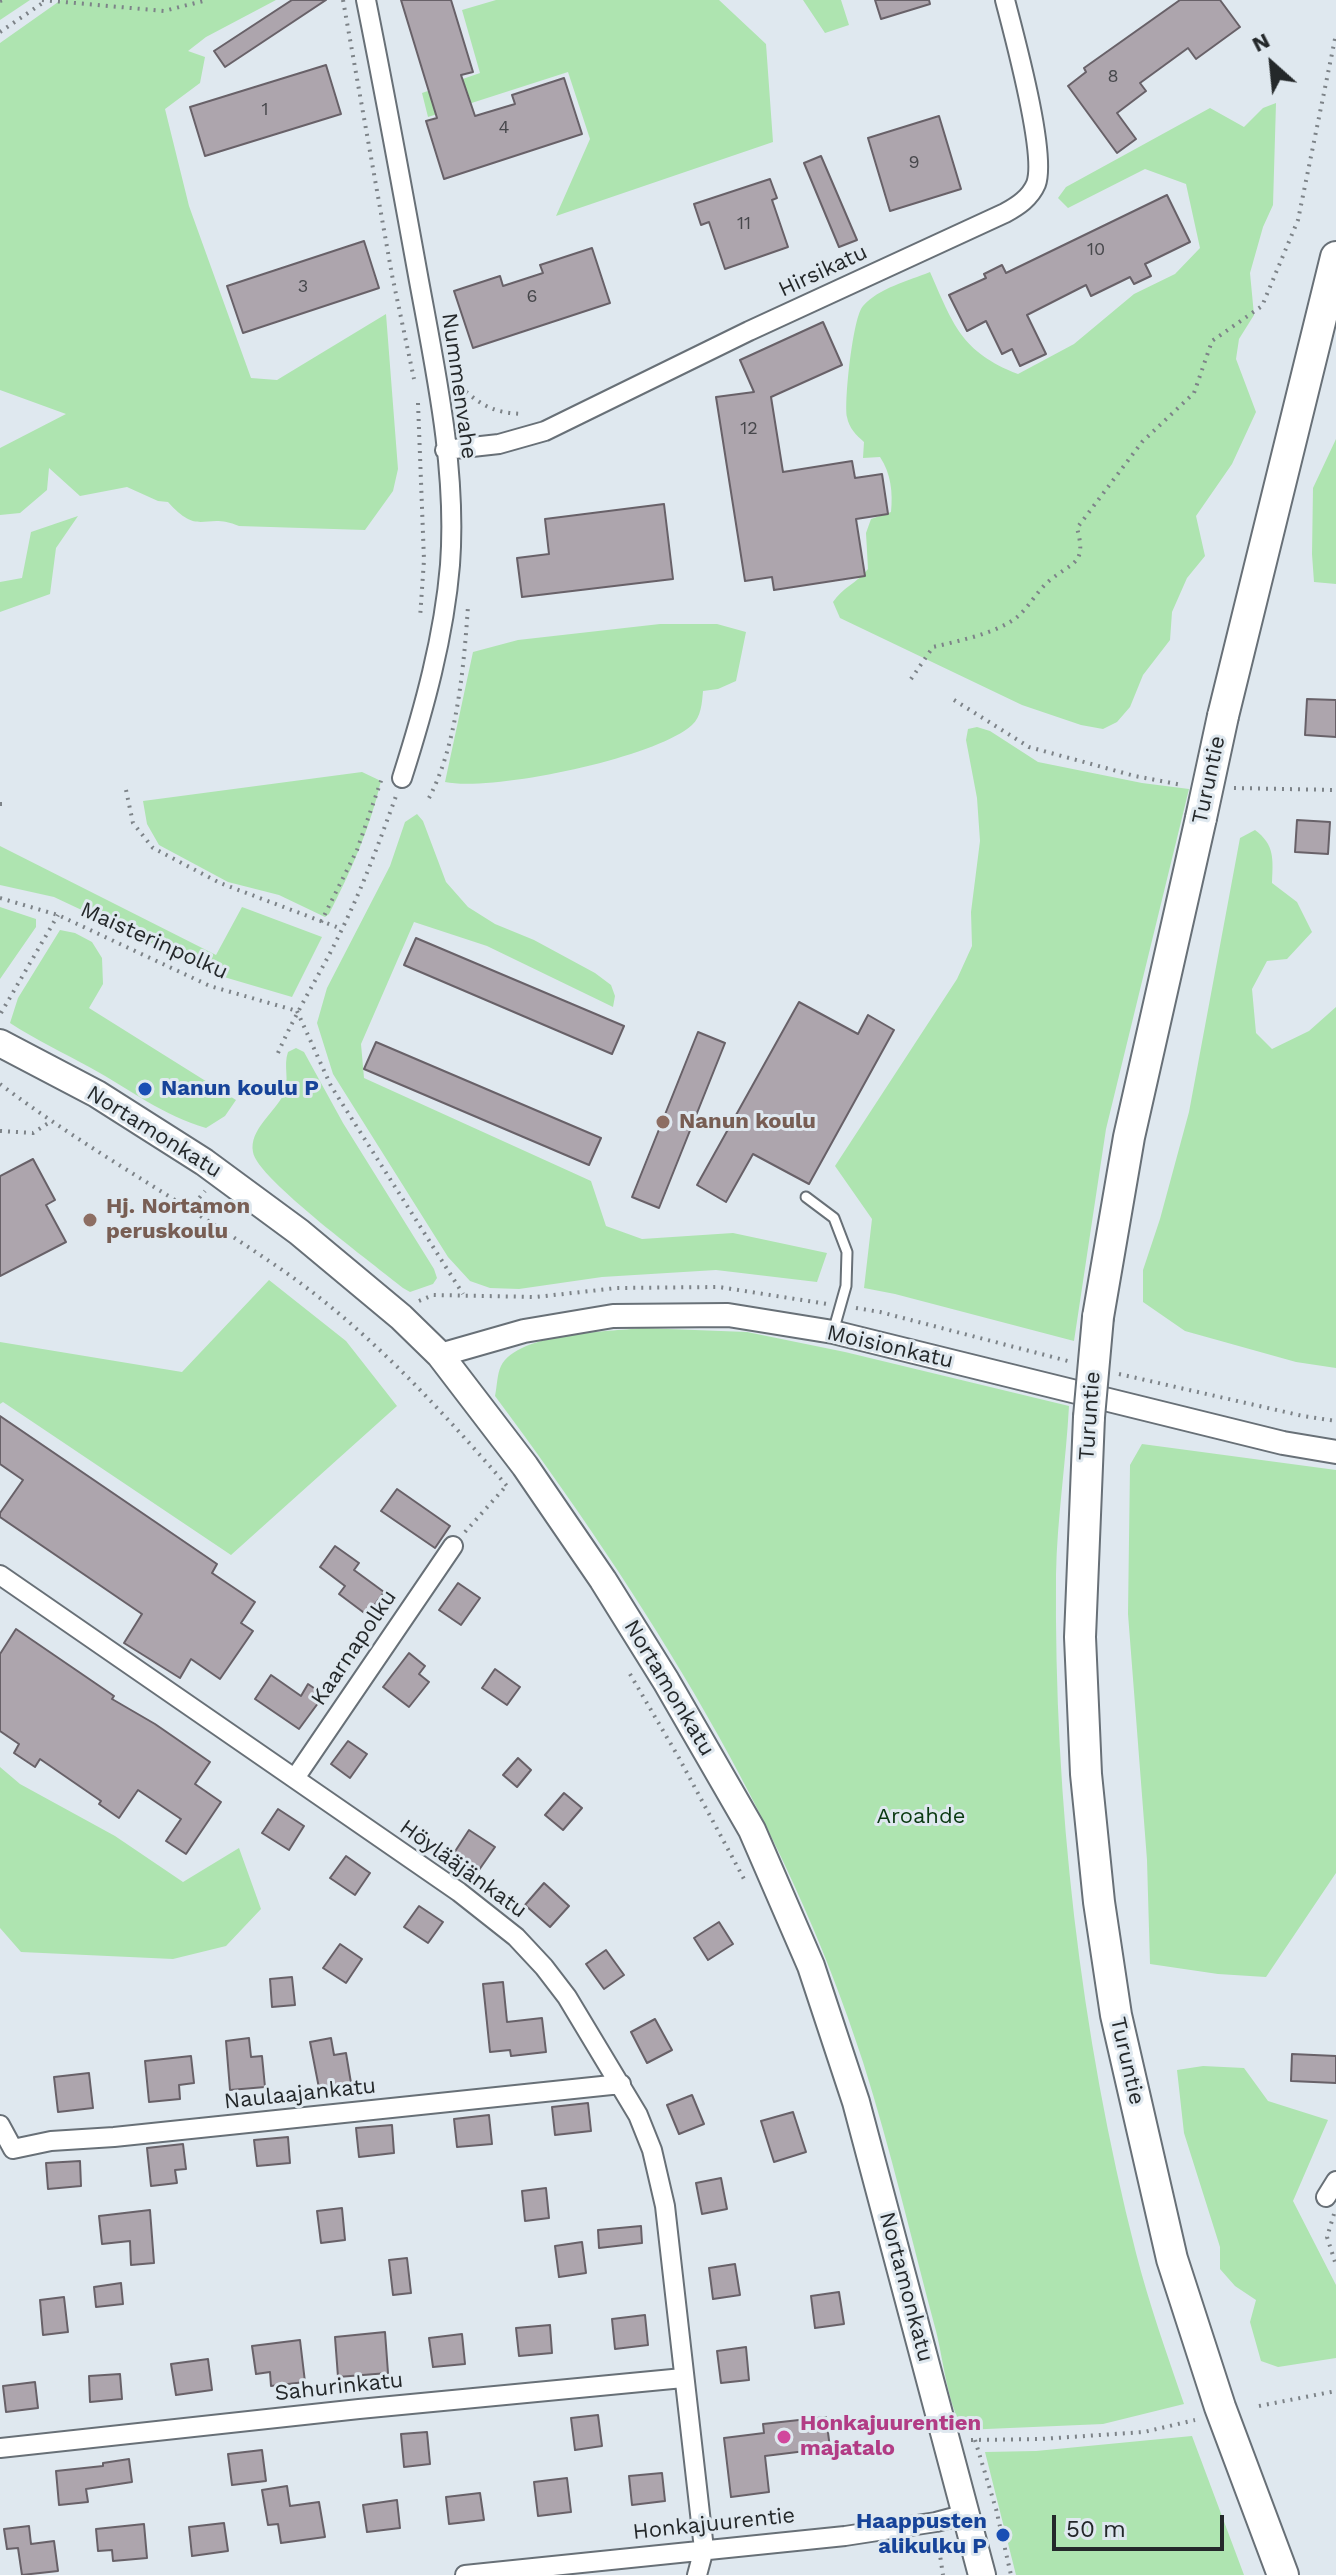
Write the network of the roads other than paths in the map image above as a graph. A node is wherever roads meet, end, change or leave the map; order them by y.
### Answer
1 (366, 0) edge
2 (1005, 0) edge
3 (1336, 257) edge
4 (445, 450) junction
5 (394, 774) road end
6 (0, 1043) edge
7 (806, 1197) dead end
8 (833, 1332) junction
9 (440, 1355) junction
10 (1336, 1452) edge
11 (453, 1546) road end
12 (0, 1575) edge
13 (295, 1778) junction
14 (621, 2084) junction
15 (0, 2125) edge
16 (683, 2378) junction
17 (0, 2448) edge
18 (966, 2514) junction
19 (704, 2549) junction
20 (465, 2575) edge
21 (697, 2575) edge
22 (982, 2575) edge
23 (1283, 2575) edge

1 - 4 street, Nummenvahe
2 - 4 street, Hirsikatu
3 - 23 highway, Turuntie, bridge
4 - 5 street, Nummenvahe
6 - 9 main road, Nortamonkatu
7 - 8 lane
8 - 9 street, Moisionkatu
8 - 10 street, Moisionkatu
9 - 18 main road, Nortamonkatu
11 - 13 street, Kaarnapolku
12 - 13 street, Höylääjänkatu
13 - 14 street, Höylääjänkatu
14 - 15 street, Naulaajankatu
14 - 16 street, Höylääjänkatu
16 - 17 street, Sahurinkatu
16 - 19 street, Höylääjänkatu
18 - 19 street, Honkajuurentie
18 - 22 main road, Nortamonkatu
19 - 20 street, Honkajuurentie
19 - 21 street

